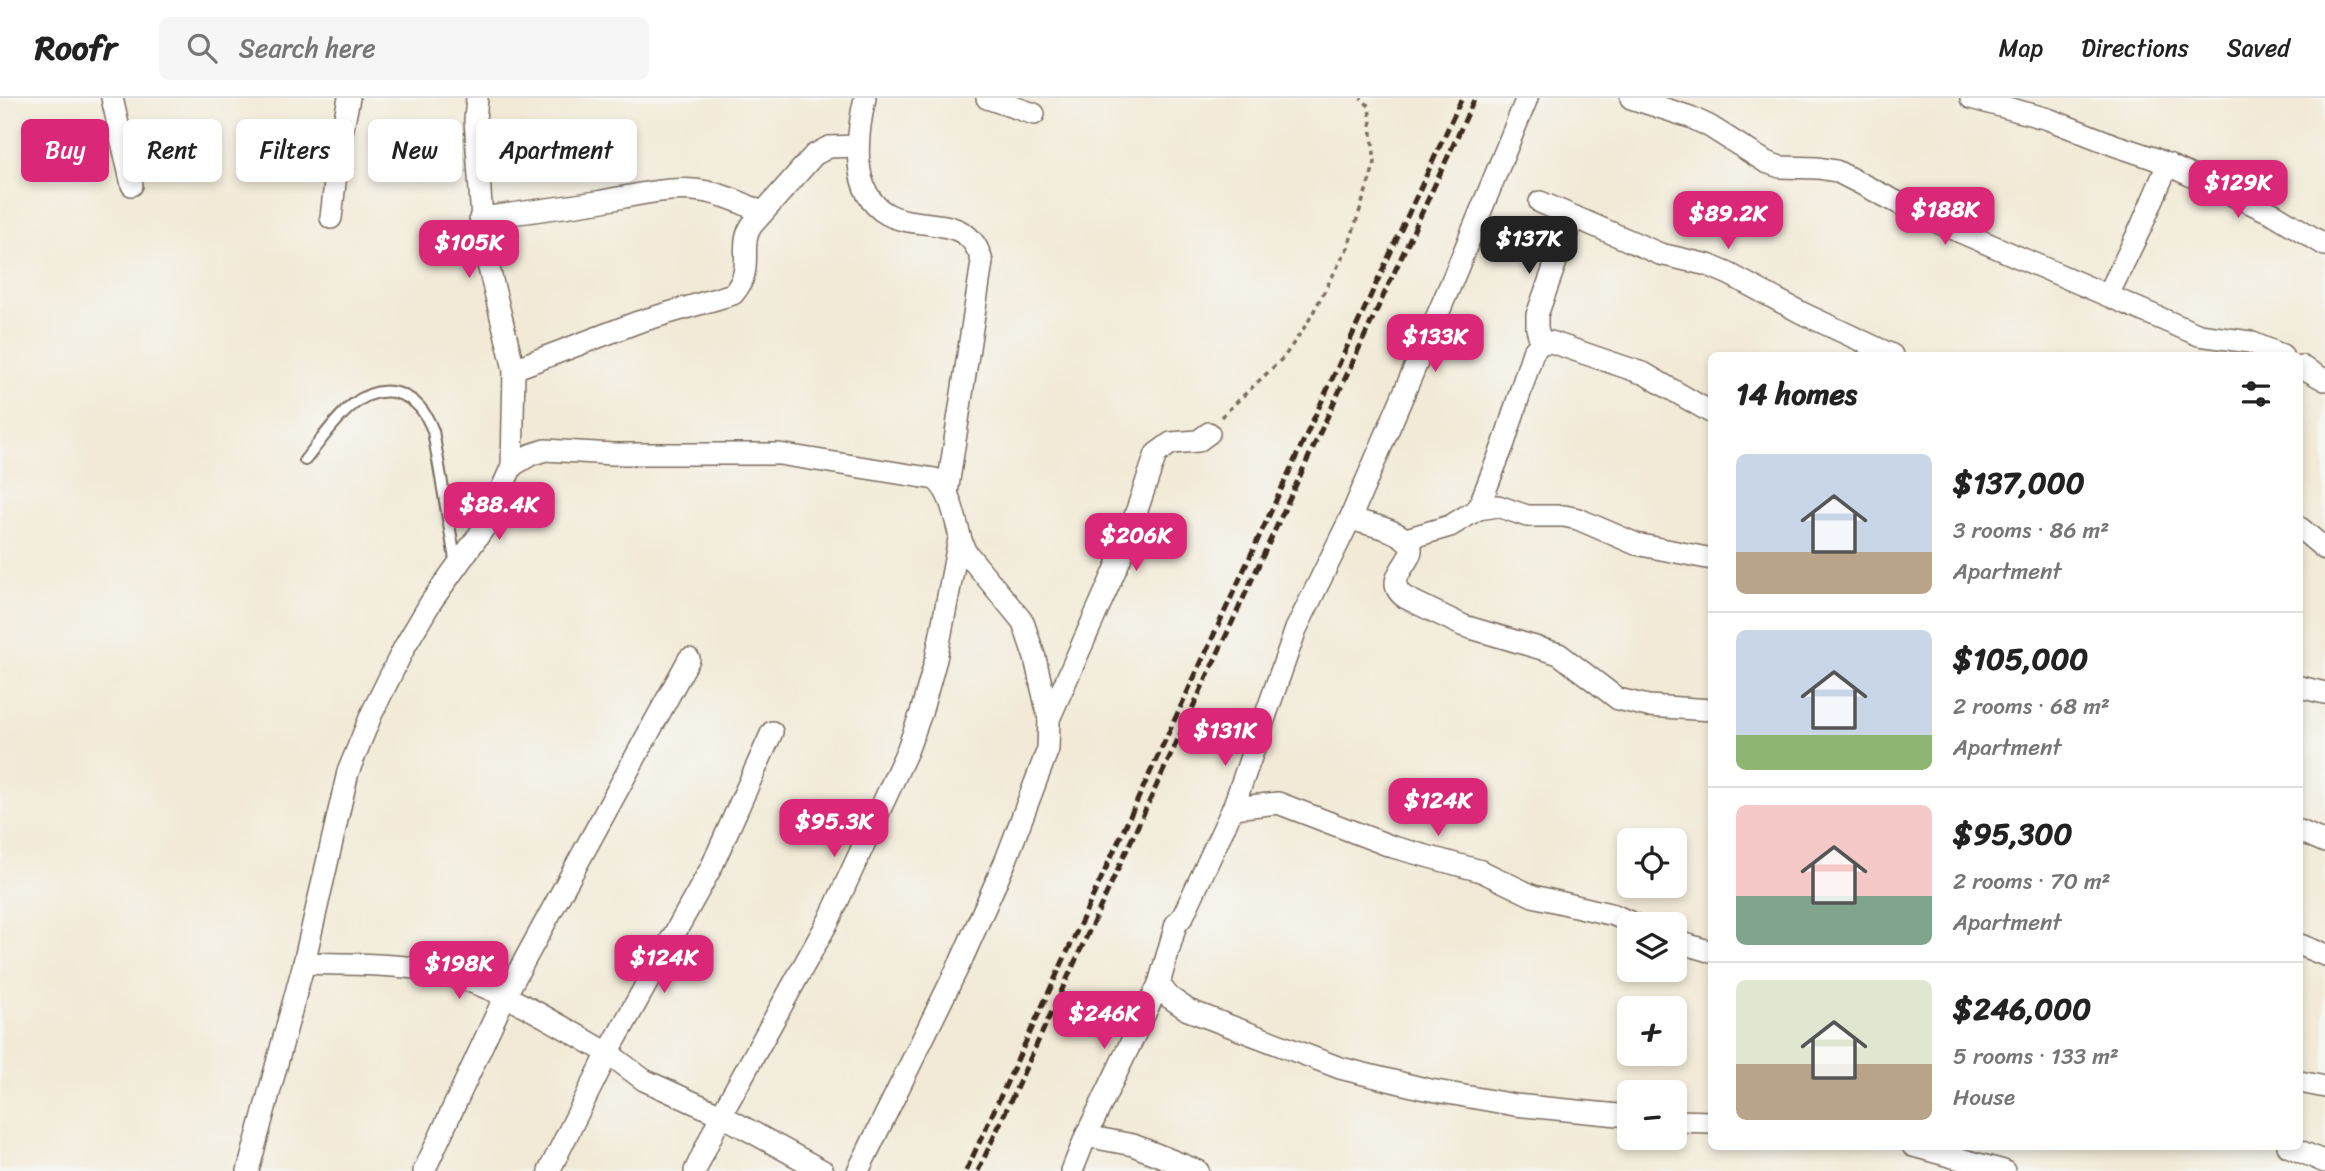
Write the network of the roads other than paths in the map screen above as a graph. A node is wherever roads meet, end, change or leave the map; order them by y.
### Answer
1 (112, 98) edge
2 (349, 98) edge
3 (477, 98) edge
4 (865, 98) edge
5 (987, 98) edge
6 (1527, 98) edge
7 (1631, 98) edge
8 (1971, 98) edge
9 (1034, 114) dead end
10 (858, 146) junction
11 (2168, 164) junction
12 (132, 185) dead end
13 (1540, 202) dead end
14 (762, 213) junction
15 (1575, 217) junction
16 (331, 218) dead end
17 (480, 218) junction
18 (2325, 245) edge
19 (2108, 295) junction
20 (1541, 343) junction
21 (1886, 352) edge
22 (2275, 352) edge
23 (2303, 368) edge
24 (514, 369) junction
25 (2325, 380) edge
26 (1708, 411) edge
27 (1209, 433) road end
28 (305, 460) dead end
29 (512, 466) junction
30 (947, 493) junction
31 (1478, 509) junction
32 (1350, 519) junction
33 (2303, 531) edge
34 (959, 539) junction
35 (1406, 539) junction
36 (2325, 549) edge
37 (1708, 558) edge
38 (457, 568) junction
39 (689, 659) dead end
40 (2303, 688) edge
41 (2325, 693) edge
42 (1708, 710) edge
43 (1049, 719) junction
44 (772, 732) dead end
45 (1233, 808) junction
46 (2303, 832) edge
47 (2325, 842) edge
48 (1617, 916) edge
49 (1687, 945) edge
50 (2303, 946) edge
51 (1708, 951) edge
52 (2325, 955) edge
53 (304, 963) junction
54 (1159, 984) junction
55 (505, 996) junction
56 (608, 1053) junction
57 (2303, 1083) edge
58 (2325, 1087) edge
59 (721, 1115) junction
60 (1617, 1115) edge
61 (1687, 1121) edge
62 (1708, 1122) edge
63 (1086, 1136) junction
64 (1928, 1150) edge
65 (2297, 1150) edge
66 (2325, 1162) edge
67 (248, 1171) edge
68 (424, 1171) edge
69 (550, 1171) edge
70 (695, 1171) edge
71 (823, 1171) edge
72 (858, 1171) edge
73 (1072, 1171) edge
74 (1198, 1171) edge
75 (2004, 1171) edge

1 - 12 street
2 - 16 street
3 - 17 street
4 - 10 street
5 - 9 street
6 - 32 street
7 - 19 street
8 - 11 street
10 - 14 street
10 - 30 street
11 - 18 street
11 - 19 street
13 - 15 street
14 - 17 street
14 - 24 street
15 - 20 street
15 - 21 street
17 - 24 street
19 - 22 street
20 - 26 street
20 - 31 street
23 - 25 street
24 - 29 street
27 - 43 street
28 - 38 lane
29 - 30 street
29 - 38 street
30 - 34 street
31 - 35 street
31 - 37 street
32 - 35 street
32 - 45 street
33 - 36 street
34 - 43 street
34 - 59 street
35 - 42 street
38 - 53 street
39 - 55 street
40 - 41 street
43 - 72 street
44 - 56 street
45 - 48 street
45 - 54 street
46 - 47 street
49 - 51 street
50 - 52 street
53 - 55 street
53 - 67 street
54 - 60 street
54 - 63 street
55 - 56 street
55 - 68 street
56 - 59 street
56 - 69 street
57 - 58 street
59 - 70 street
59 - 71 street
61 - 62 street
63 - 73 street
63 - 74 street
64 - 75 street
65 - 66 street

